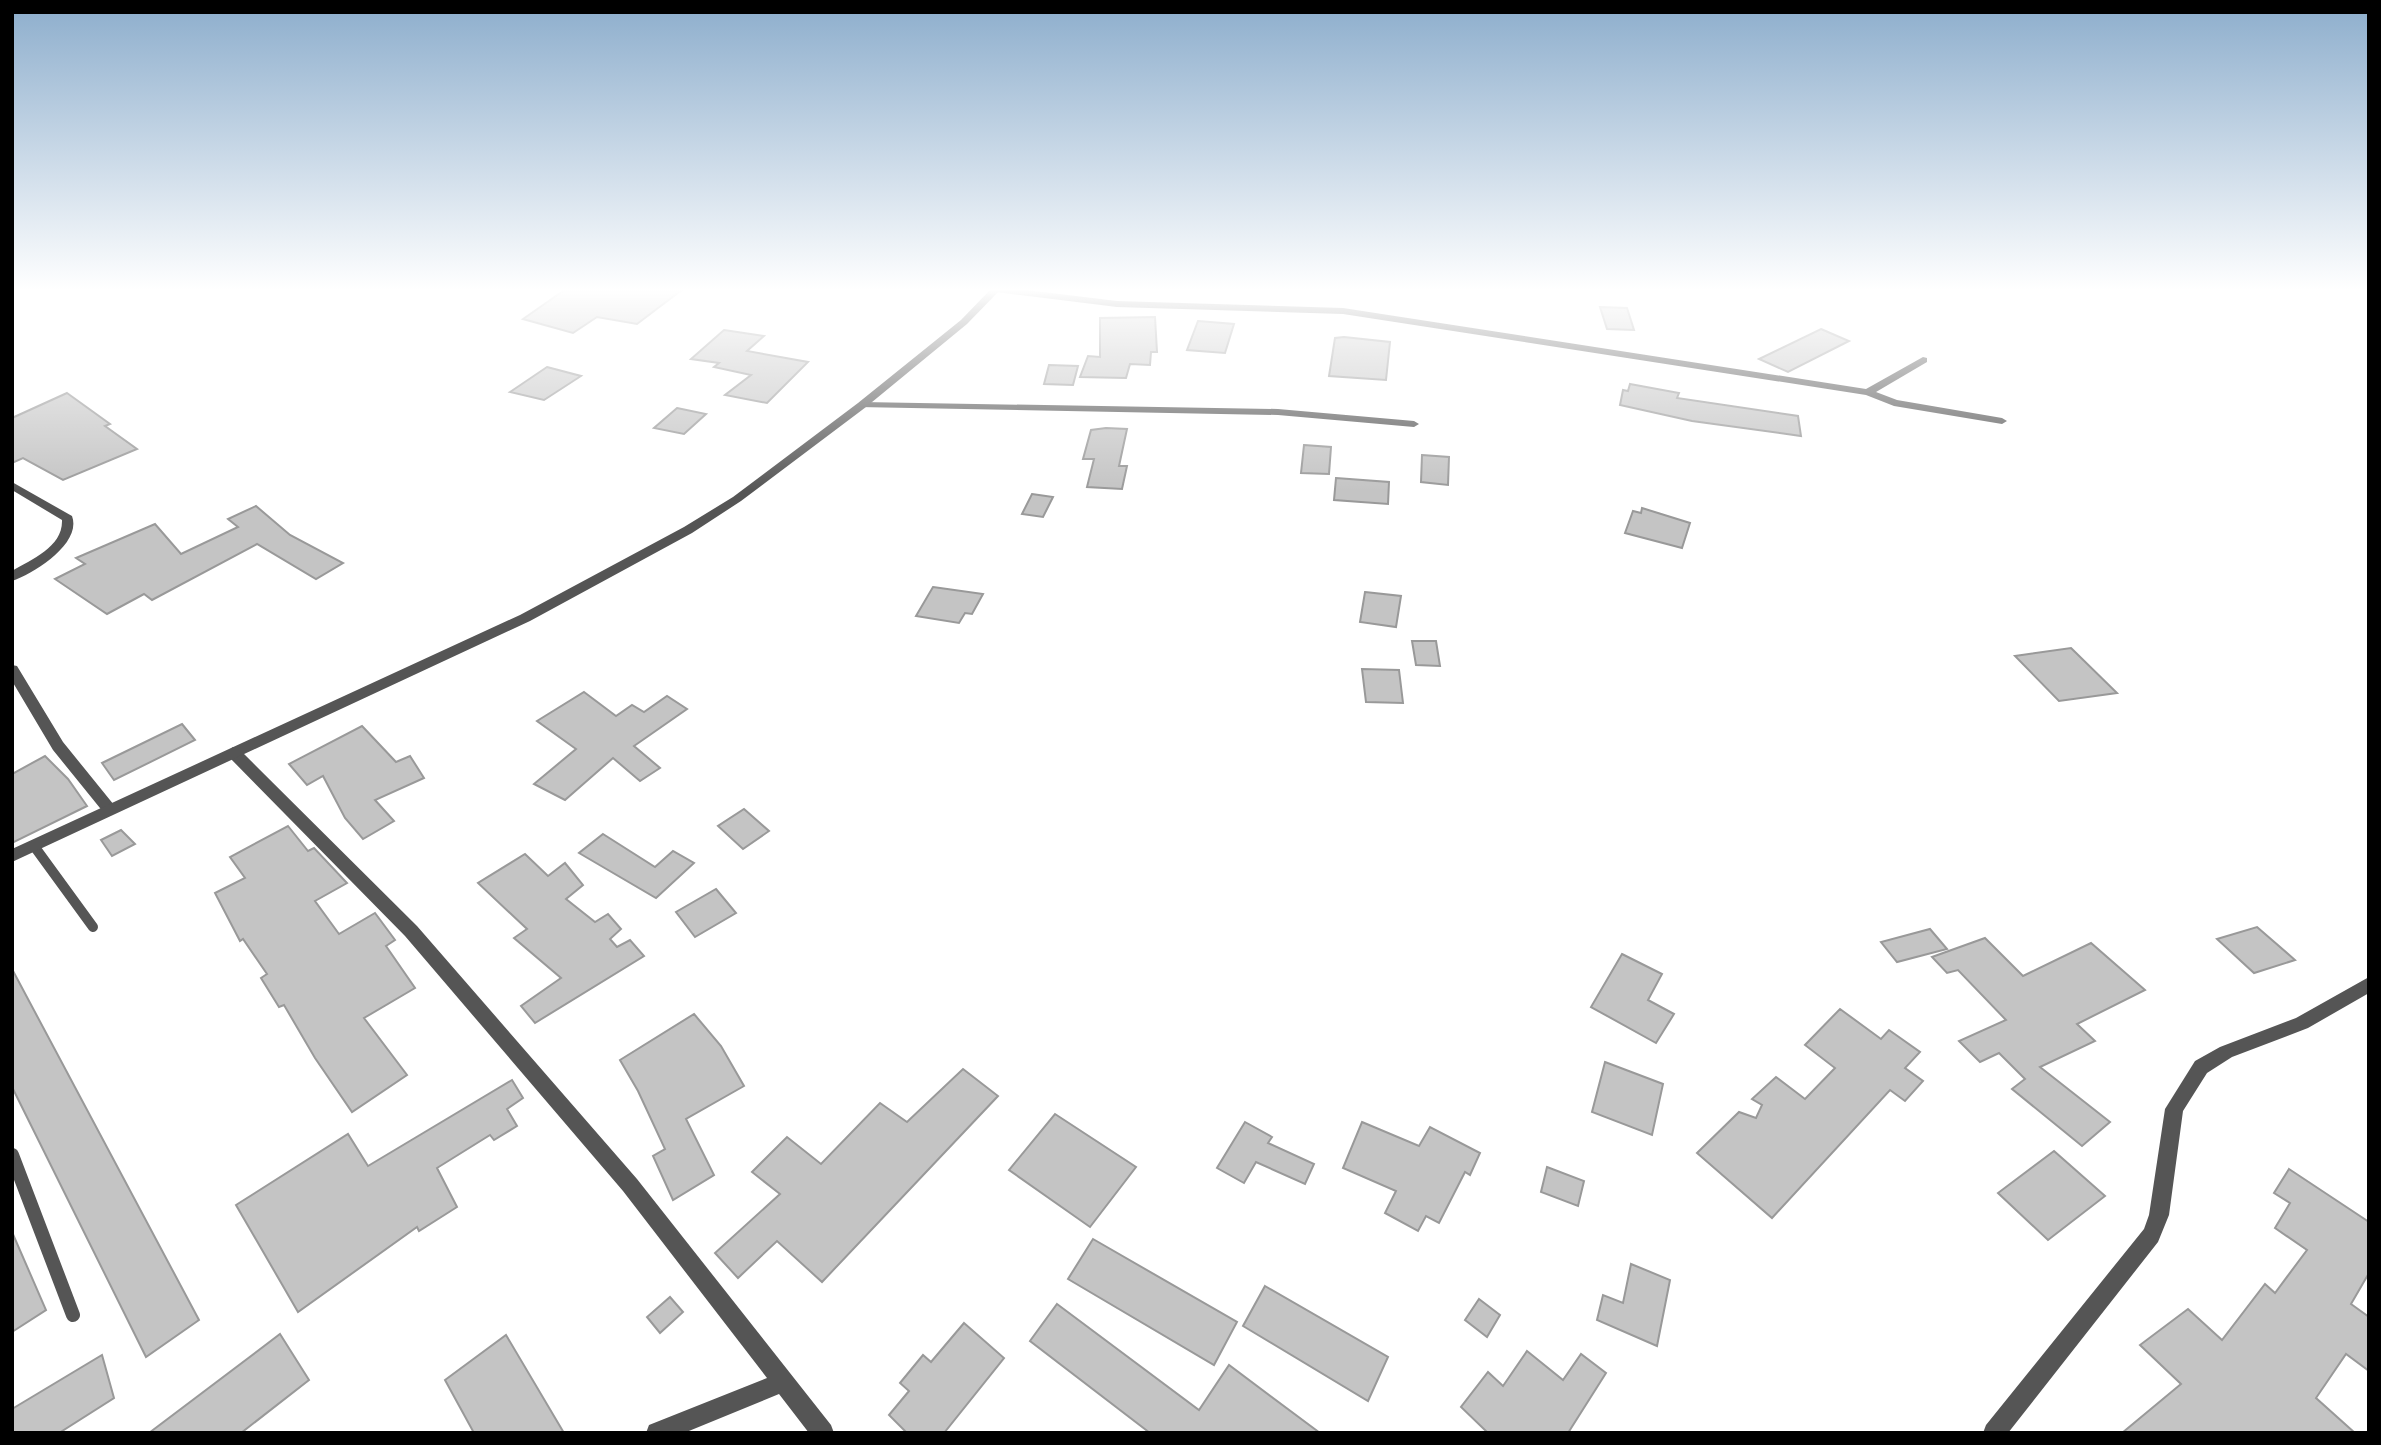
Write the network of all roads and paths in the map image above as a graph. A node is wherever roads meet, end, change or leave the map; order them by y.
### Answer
1 (922, 356) edge
2 (1637, 356) edge
3 (1923, 360) dead end
4 (1868, 392) junction
5 (862, 405) junction
6 (2002, 421) dead end
7 (1414, 424) dead end
8 (12, 485) edge
9 (12, 577) edge
10 (12, 669) edge
11 (233, 752) junction
12 (108, 809) junction
13 (34, 845) junction
14 (12, 856) edge
15 (93, 927) dead end
16 (2369, 984) edge
17 (12, 1155) edge
18 (73, 1315) dead end
19 (783, 1382) junction
20 (657, 1433) edge
21 (822, 1433) edge
22 (1994, 1433) edge

1 - 5 street
2 - 4 street
3 - 4 street
4 - 6 street
5 - 7 street
5 - 11 street
8 - 9 street
10 - 12 street
11 - 12 street
11 - 19 street
12 - 13 street
13 - 14 street
13 - 15 lane
16 - 22 street
17 - 18 lane
19 - 20 street
19 - 21 street

